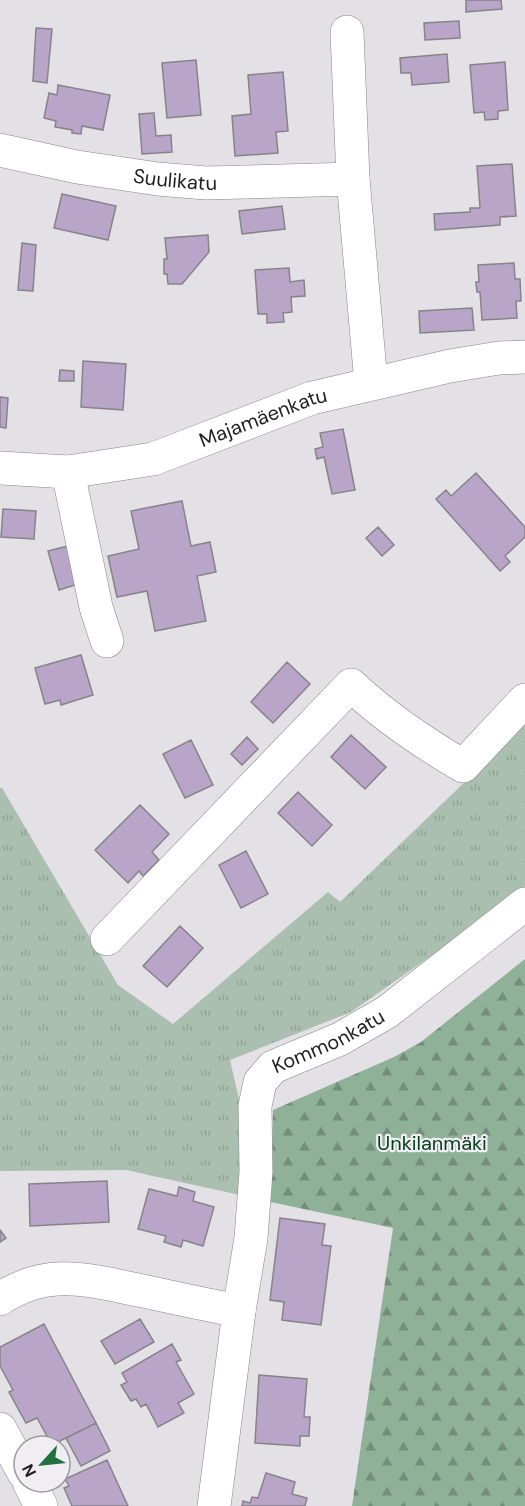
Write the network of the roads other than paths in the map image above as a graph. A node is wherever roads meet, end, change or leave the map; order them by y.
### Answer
1 (347, 32) dead end
2 (0, 150) edge
3 (353, 178) junction
4 (525, 357) edge
5 (371, 383) junction
6 (0, 468) edge
7 (68, 472) junction
8 (107, 641) dead end
9 (525, 700) edge
10 (525, 904) edge
11 (107, 939) dead end
12 (0, 1299) edge
13 (239, 1311) junction
14 (0, 1429) edge
15 (12, 1451) edge
16 (214, 1506) edge

1 - 3 street
2 - 3 street, Suulikatu
3 - 5 street
4 - 5 street, Majamäenkatu
5 - 7 street, Majamäenkatu
6 - 7 street, Majamäenkatu
7 - 8 street
9 - 11 street
10 - 13 street, Kommonkatu
12 - 13 street
13 - 16 street, Kommonkatu
14 - 15 street

